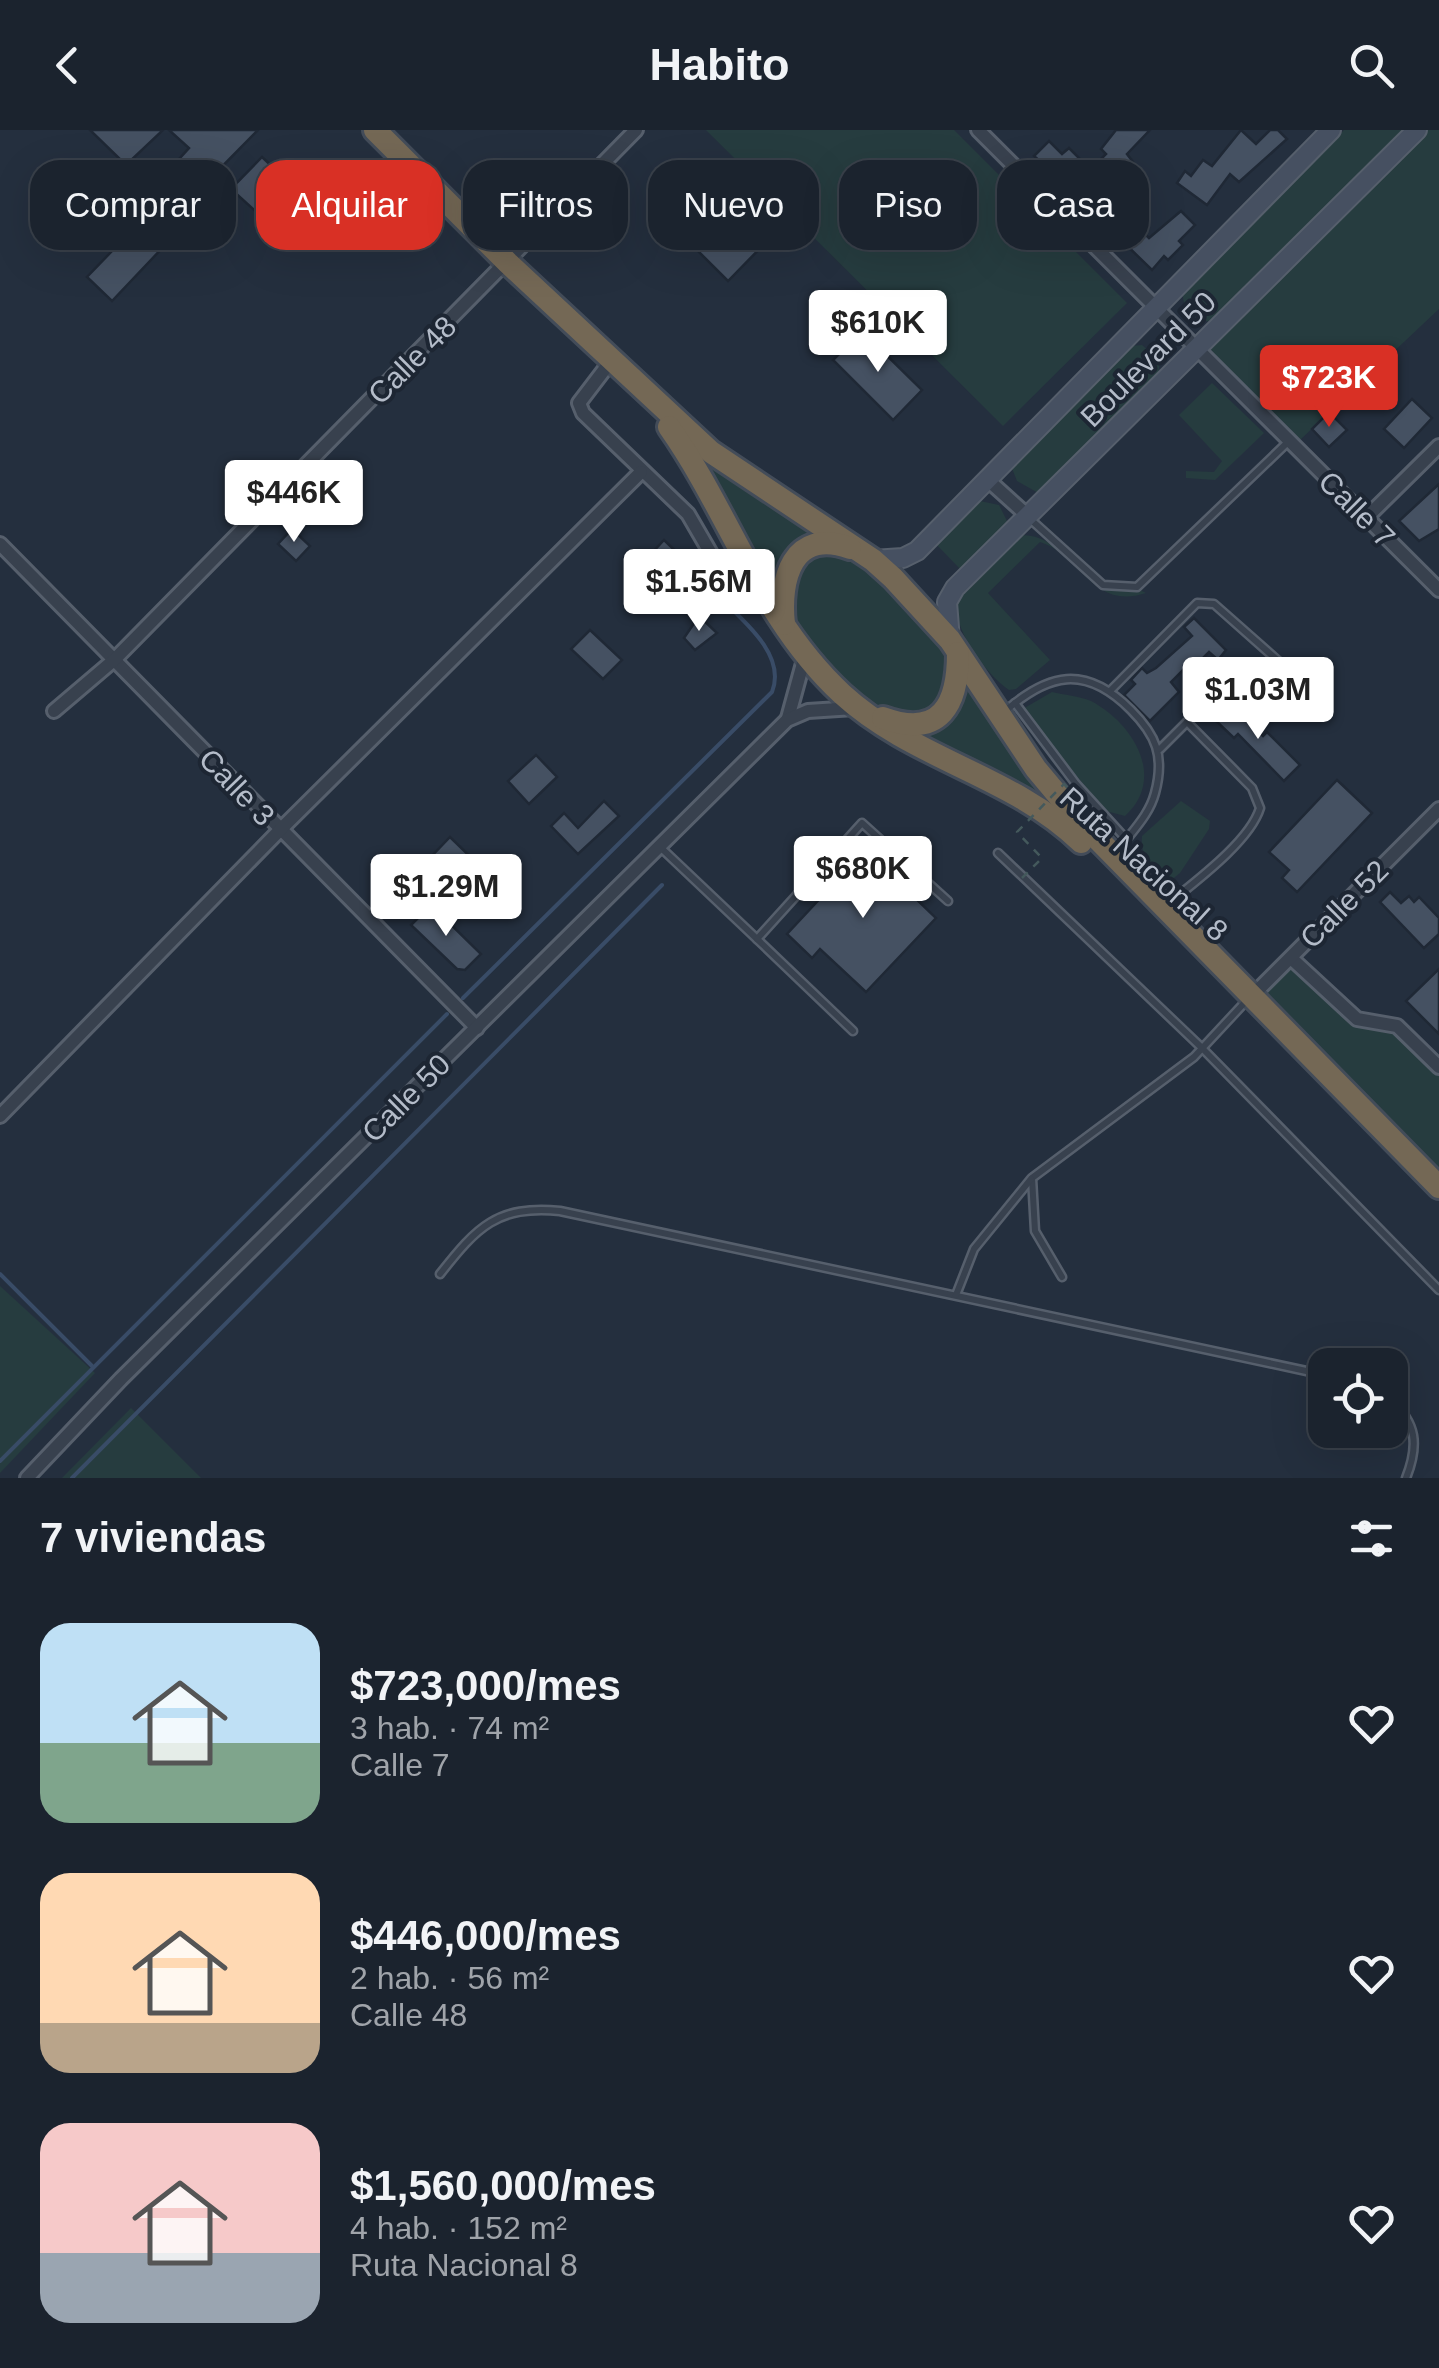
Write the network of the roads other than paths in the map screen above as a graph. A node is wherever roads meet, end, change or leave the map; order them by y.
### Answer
1 (375, 130) edge
2 (636, 130) edge
3 (978, 130) edge
4 (1329, 130) edge
5 (1418, 130) edge
6 (508, 263) junction
7 (1156, 308) junction
8 (1196, 349) junction
9 (611, 361) junction
10 (643, 392) junction
11 (1289, 441) junction
12 (1439, 446) edge
13 (642, 472) junction
14 (988, 480) junction
15 (1028, 517) junction
16 (1366, 518) junction
17 (0, 544) edge
18 (866, 555) junction
19 (1439, 590) edge
20 (735, 595) dead end
21 (784, 629) junction
22 (954, 646) junction
23 (805, 655) junction
24 (114, 660) junction
25 (1112, 690) junction
26 (860, 709) junction
27 (1007, 710) junction
28 (54, 712) dead end
29 (787, 720) junction
30 (1187, 722) junction
31 (1160, 749) junction
32 (1439, 809) edge
33 (279, 830) junction
34 (658, 844) junction
35 (1120, 848) junction
36 (998, 853) dead end
37 (948, 901) dead end
38 (1164, 907) junction
39 (756, 939) junction
40 (1291, 958) junction
41 (1229, 978) junction
42 (1249, 998) junction
43 (477, 1028) junction
44 (853, 1032) dead end
45 (1202, 1048) junction
46 (1439, 1067) edge
47 (0, 1116) edge
48 (1032, 1178) junction
49 (1439, 1188) edge
50 (440, 1274) dead end
51 (1062, 1277) dead end
52 (1439, 1290) edge
53 (956, 1295) junction
54 (1308, 1370) edge
55 (1408, 1420) edge
56 (27, 1478) edge
57 (1406, 1478) edge

1 - 6 highway, Ruta Nacional 8
2 - 6 street, Calle 48
3 - 7 street, Calle 7
4 - 7 main road, Boulevard 50
5 - 8 main road, Boulevard 50
6 - 9 highway, Ruta Nacional 8
6 - 24 street, Calle 48
7 - 8 street, Calle 7
7 - 14 main road, Boulevard 50
8 - 11 street, Calle 7
8 - 15 main road, Boulevard 50
9 - 10 highway, Ruta Nacional 8
9 - 13 street
10 - 18 highway, Ruta Nacional 8
10 - 21 highway, Ruta Nacional 8
11 - 15 lane
11 - 16 street, Calle 7
12 - 16 street
13 - 20 street
13 - 33 street
14 - 15 street
14 - 18 main road, Boulevard 50
15 - 22 main road, Boulevard 50
16 - 19 street, Calle 7
17 - 24 street, Calle 3
18 - 21 highway
18 - 22 highway, Ruta Nacional 8
21 - 23 highway, Ruta Nacional 8
22 - 26 highway, Ruta Nacional 8
22 - 27 highway, Ruta Nacional 8
23 - 26 highway, Ruta Nacional 8
23 - 29 street
24 - 28 street, Calle 48
24 - 33 street, Calle 3
25 - 27 lane
25 - 30 lane
25 - 31 lane
26 - 29 street
26 - 41 highway, Ruta Nacional 8
27 - 35 highway, Ruta Nacional 8
29 - 34 street, Calle 50
30 - 31 lane
30 - 38 lane
31 - 35 lane
32 - 40 street, Calle 52
33 - 43 street, Calle 3
33 - 47 street
34 - 39 lane
34 - 43 street, Calle 50
35 - 38 highway, Ruta Nacional 8
36 - 45 lane
37 - 39 lane
38 - 41 highway, Ruta Nacional 8
39 - 44 lane
40 - 42 street, Calle 52
40 - 46 street
41 - 42 highway, Ruta Nacional 8
42 - 45 lane
42 - 49 highway, Ruta Nacional 8
43 - 56 street, Calle 50
45 - 48 lane
45 - 52 lane
48 - 51 lane
48 - 53 lane
50 - 53 lane
53 - 54 lane
55 - 57 lane

